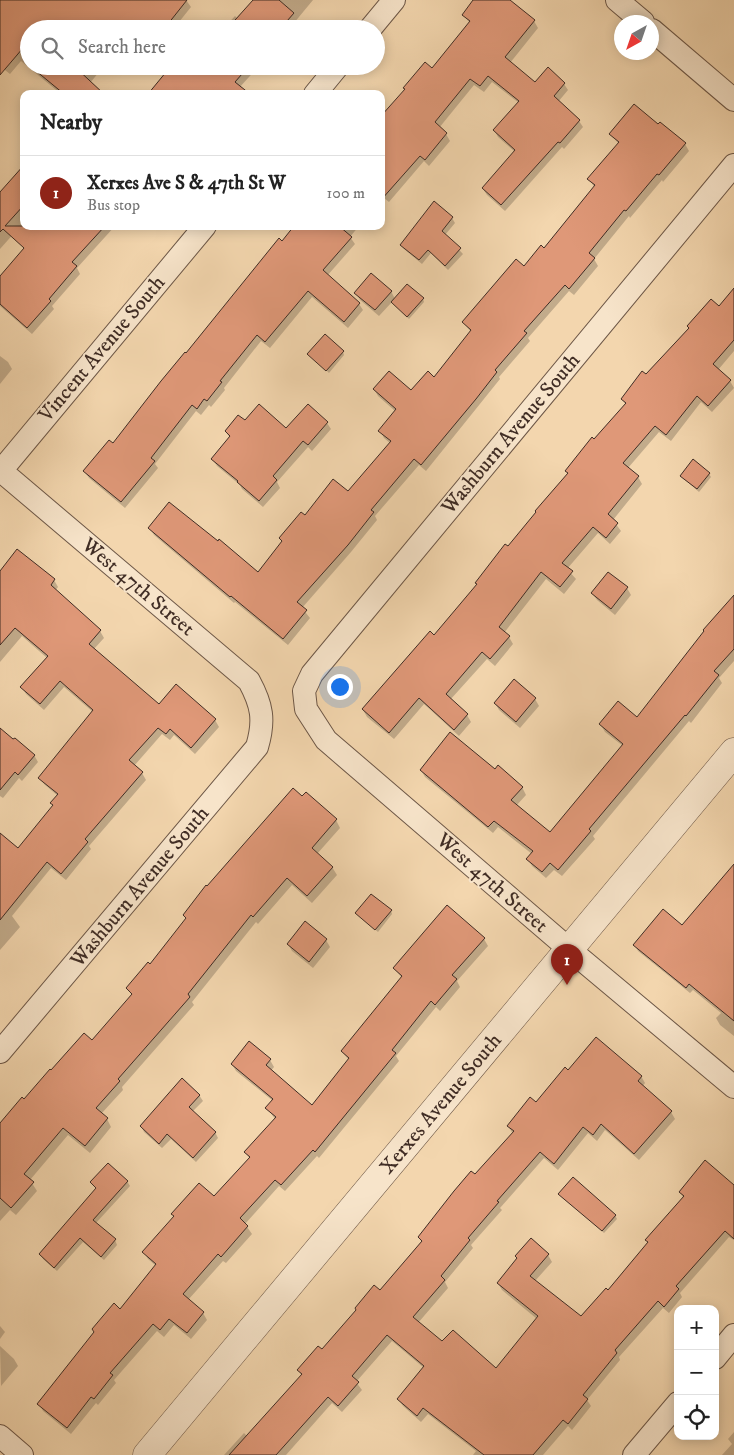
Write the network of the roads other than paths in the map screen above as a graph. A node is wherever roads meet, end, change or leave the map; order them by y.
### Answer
1 (394, 0) edge
2 (617, 0) edge
3 (635, 15) edge
4 (377, 20) edge
5 (659, 36) edge
6 (331, 75) edge
7 (318, 90) edge
8 (734, 100) edge
9 (734, 165) edge
10 (202, 230) edge
11 (0, 471) edge
12 (306, 709) joint
13 (262, 714) joint
14 (734, 752) edge
15 (570, 949) junction
16 (0, 1052) edge
17 (734, 1087) edge
18 (734, 1335) edge
19 (719, 1353) edge
20 (674, 1408) edge
21 (0, 1436) edge
22 (22, 1455) edge
23 (147, 1455) edge
24 (634, 1455) edge

1 - 4 street
2 - 3 street
5 - 8 street
6 - 7 street
9 - 12 street, Washburn Avenue South
10 - 11 street, Vincent Avenue South
11 - 13 street, West 47th Street
12 - 15 street, West 47th Street
13 - 16 street, Washburn Avenue South
14 - 15 street, Xerxes Avenue South
15 - 17 street, West 47th Street
15 - 23 street, Xerxes Avenue South
18 - 19 street
20 - 24 street
21 - 22 street

